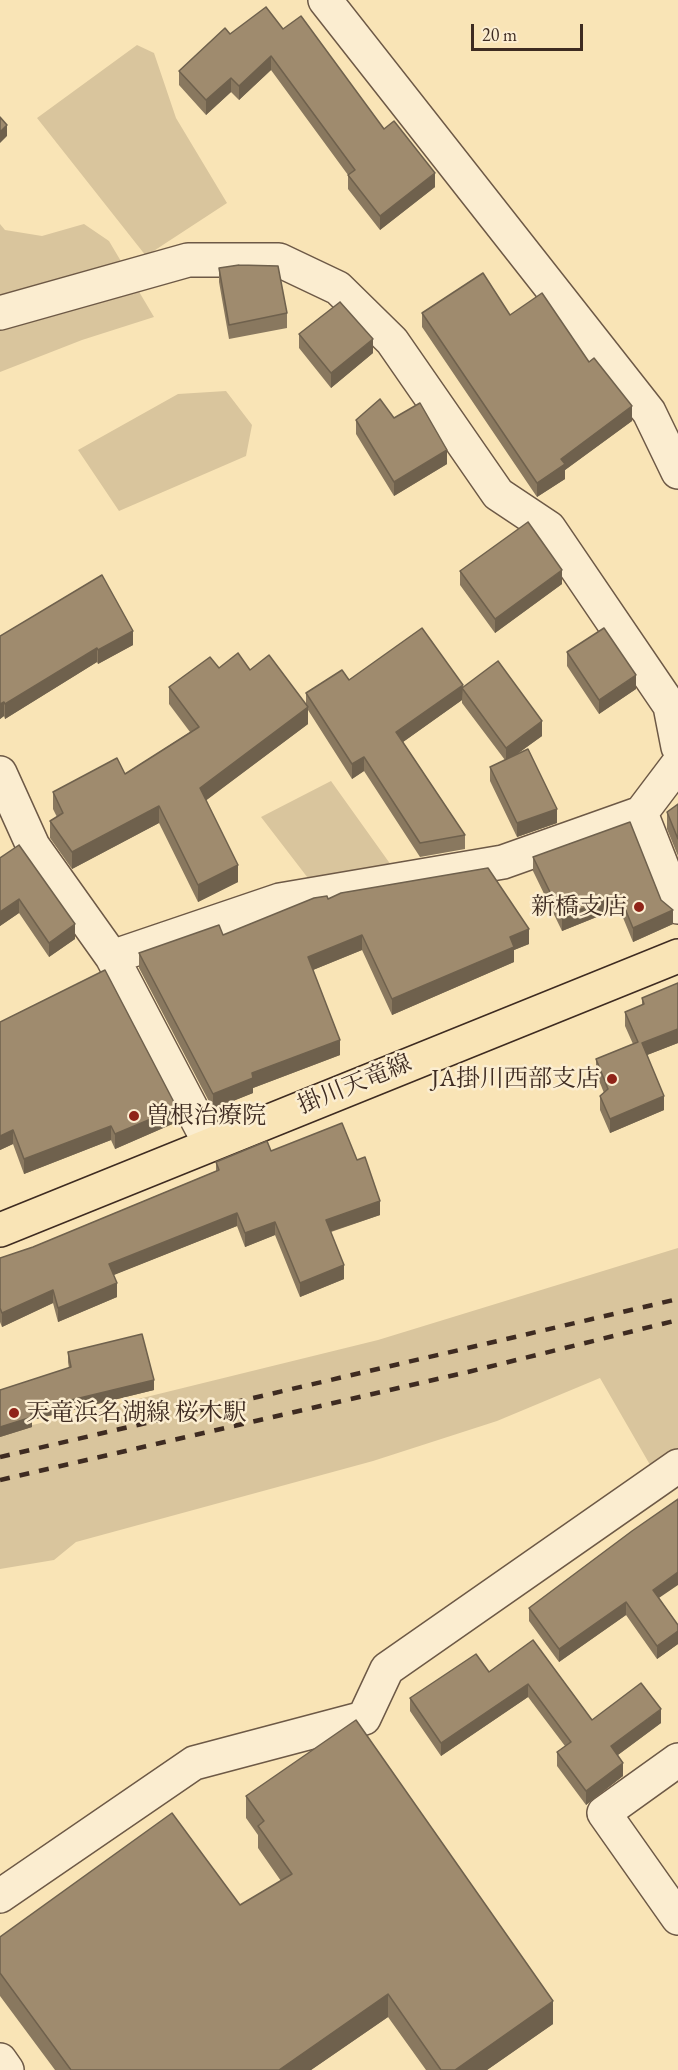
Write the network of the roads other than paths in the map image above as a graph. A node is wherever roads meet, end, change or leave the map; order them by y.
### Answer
1 (325, 0) edge
2 (0, 313) edge
3 (678, 472) edge
4 (678, 747) edge
5 (678, 764) edge
6 (0, 773) edge
7 (641, 813) junction
8 (678, 907) edge
9 (678, 956) edge
10 (112, 957) junction
11 (210, 1144) junction
12 (0, 1230) edge
13 (678, 1466) edge
14 (678, 1760) edge
15 (0, 1896) edge
16 (678, 1918) edge
17 (0, 2060) edge
18 (7, 2070) edge

1 - 3 street
2 - 4 street
5 - 7 street
6 - 10 street
7 - 8 street
7 - 10 street
9 - 11 main road, 掛川天竜線
10 - 11 street
11 - 12 main road, 掛川天竜線
13 - 15 street
14 - 16 street
17 - 18 street

